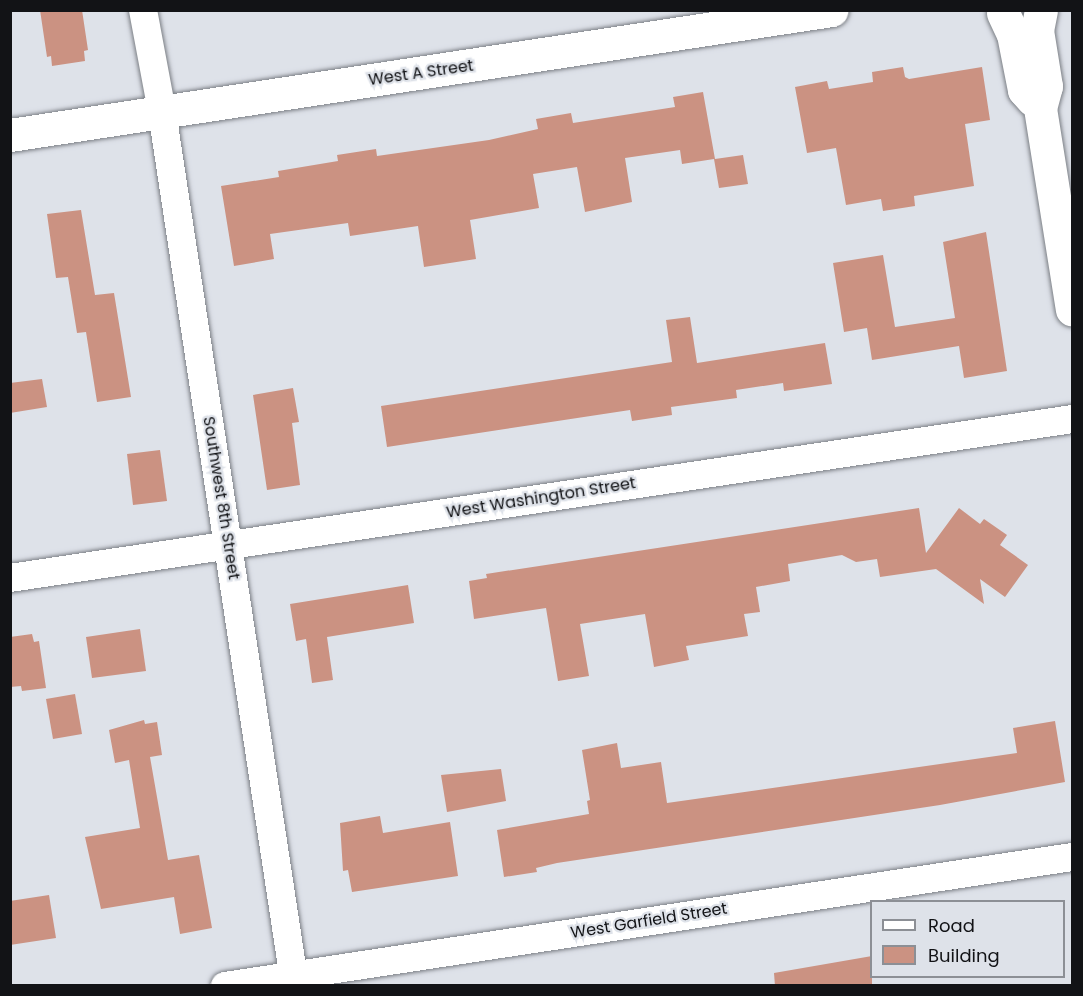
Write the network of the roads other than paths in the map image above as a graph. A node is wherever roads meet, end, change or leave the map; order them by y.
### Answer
1 (143, 10) edge
2 (832, 10) edge
3 (1041, 10) edge
4 (1012, 11) edge
5 (1040, 108) junction
6 (162, 112) junction
7 (10, 135) edge
8 (1072, 309) edge
9 (1072, 419) edge
10 (228, 545) junction
11 (10, 578) edge
12 (1072, 857) edge
13 (295, 980) edge
14 (225, 986) edge

1 - 6 street, Southwest 8th Street
2 - 6 main road, West A Street
3 - 5 main road
4 - 5 main road
5 - 8 main road
6 - 7 main road, West A Street
6 - 10 street, Southwest 8th Street
9 - 10 street, West Washington Street
10 - 11 street, West Washington Street
10 - 13 street, Southwest 8th Street
12 - 13 street, West Garfield Street
13 - 14 street, West Garfield Street

